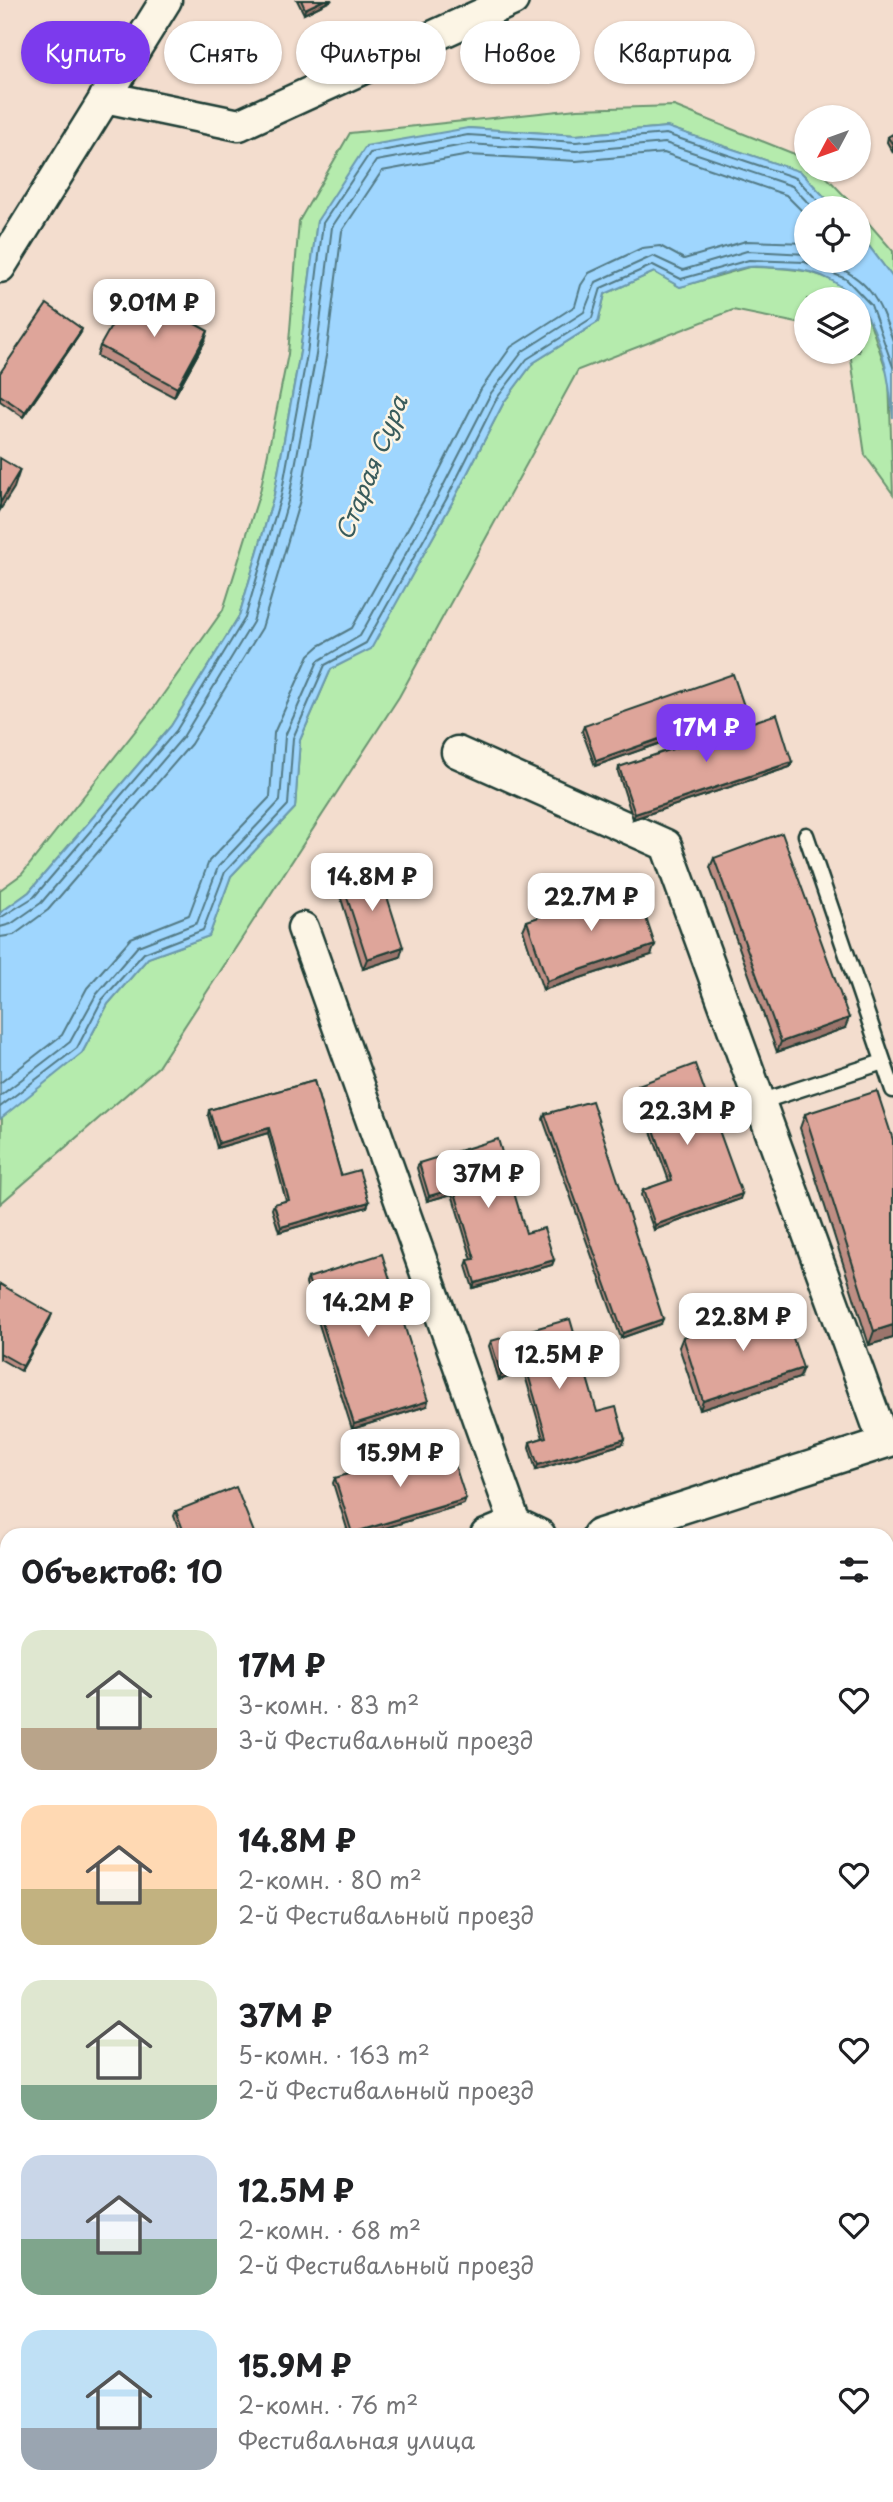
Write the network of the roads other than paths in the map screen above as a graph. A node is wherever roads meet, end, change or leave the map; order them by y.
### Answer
1 (166, 0) edge
2 (513, 0) edge
3 (105, 97) junction
4 (0, 267) edge
5 (457, 752) dead end
6 (806, 835) dead end
7 (303, 928) dead end
8 (883, 1062) junction
9 (893, 1090) edge
10 (760, 1102) junction
11 (889, 1441) edge
12 (528, 1528) edge
13 (620, 1528) edge

1 - 3 street
2 - 3 street
3 - 4 street
5 - 10 street
6 - 8 lane
7 - 12 street
8 - 9 lane
8 - 10 lane
10 - 11 street
11 - 13 street

